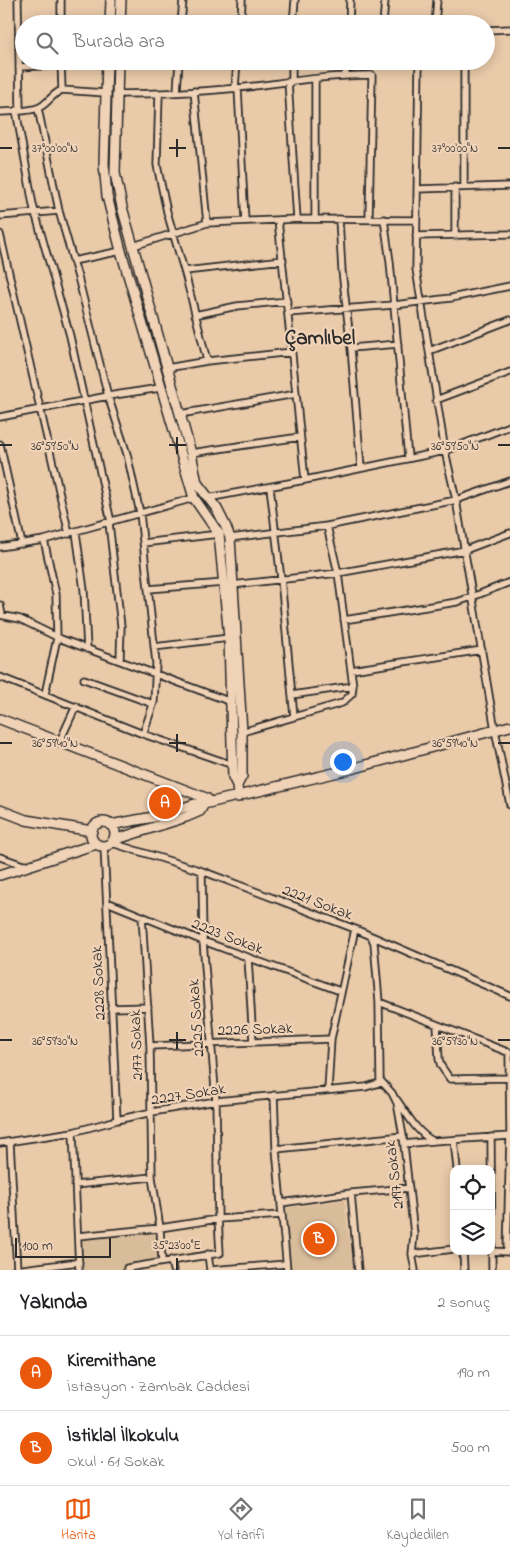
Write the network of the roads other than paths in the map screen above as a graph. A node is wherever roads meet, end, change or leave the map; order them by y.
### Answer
1 (18, 0) edge
2 (61, 0) edge
3 (111, 0) edge
4 (121, 0) edge
5 (183, 0) edge
6 (242, 0) edge
7 (295, 0) edge
8 (350, 0) edge
9 (385, 0) edge
10 (436, 0) edge
11 (18, 15) edge
12 (61, 15) edge
13 (110, 15) edge
14 (120, 15) edge
15 (182, 15) edge
16 (241, 15) edge
17 (294, 15) edge
18 (349, 15) edge
19 (384, 15) edge
20 (435, 15) edge
21 (510, 29) edge
22 (495, 30) edge
23 (19, 70) edge
24 (61, 70) edge
25 (106, 70) edge
26 (117, 70) edge
27 (179, 70) edge
28 (237, 70) edge
29 (291, 70) edge
30 (345, 70) edge
31 (419, 70) edge
32 (464, 70) edge
33 (345, 76) junction
34 (315, 79) junction
35 (290, 82) junction
36 (236, 88) junction
37 (62, 90) junction
38 (194, 91) junction
39 (105, 92) junction
40 (178, 92) junction
41 (116, 94) junction
42 (159, 94) junction
43 (38, 108) junction
44 (18, 110) junction
45 (0, 112) edge
46 (510, 186) edge
47 (455, 187) junction
48 (464, 187) junction
49 (417, 189) junction
50 (59, 211) junction
51 (36, 214) junction
52 (0, 216) edge
53 (298, 219) junction
54 (315, 219) junction
55 (339, 219) junction
56 (369, 219) junction
57 (278, 220) junction
58 (384, 220) junction
59 (416, 220) junction
60 (245, 221) junction
61 (208, 223) junction
62 (173, 232) junction
63 (0, 234) edge
64 (510, 234) edge
65 (416, 236) junction
66 (455, 236) junction
67 (133, 246) junction
68 (121, 251) junction
69 (283, 260) junction
70 (73, 261) junction
71 (185, 271) junction
72 (510, 286) edge
73 (287, 301) junction
74 (422, 302) junction
75 (394, 305) junction
76 (346, 308) junction
77 (288, 313) junction
78 (195, 315) junction
79 (510, 320) edge
80 (398, 344) junction
81 (351, 348) junction
82 (430, 351) junction
83 (292, 352) junction
84 (207, 361) junction
85 (167, 368) junction
86 (510, 372) edge
87 (160, 388) junction
88 (296, 394) junction
89 (108, 396) junction
90 (436, 400) junction
91 (85, 401) junction
92 (41, 408) junction
93 (180, 414) junction
94 (0, 417) edge
95 (510, 426) edge
96 (300, 437) junction
97 (0, 444) edge
98 (445, 451) junction
99 (191, 453) junction
100 (408, 458) junction
101 (361, 468) junction
102 (305, 480) junction
103 (510, 481) edge
104 (270, 487) junction
105 (194, 498) junction
106 (208, 498) junction
107 (456, 500) junction
108 (140, 513) junction
109 (110, 522) junction
110 (327, 526) junction
111 (72, 533) junction
112 (276, 533) junction
113 (510, 533) edge
114 (219, 534) junction
115 (230, 538) junction
116 (44, 540) junction
117 (143, 543) junction
118 (22, 544) junction
119 (0, 547) edge
120 (465, 550) junction
121 (338, 573) junction
122 (281, 579) junction
123 (510, 582) edge
124 (228, 584) junction
125 (148, 589) junction
126 (472, 598) junction
127 (0, 605) edge
128 (1, 615) edge
129 (344, 620) junction
130 (57, 638) junction
131 (229, 638) junction
132 (154, 646) junction
133 (87, 649) junction
134 (482, 650) junction
135 (120, 660) junction
136 (351, 670) junction
137 (156, 673) junction
138 (0, 676) edge
139 (84, 679) dead end
140 (353, 686) junction
141 (45, 694) junction
142 (292, 695) junction
143 (232, 702) junction
144 (153, 704) junction
145 (76, 706) junction
146 (294, 717) junction
147 (0, 719) edge
148 (510, 726) edge
149 (495, 730) junction
150 (242, 732) junction
151 (143, 734) junction
152 (59, 743) junction
153 (233, 766) junction
154 (237, 785) junction
155 (238, 796) junction
156 (207, 803) junction
157 (510, 805) edge
158 (0, 810) edge
159 (110, 825) junction
160 (92, 831) junction
161 (107, 843) junction
162 (0, 856) edge
163 (29, 866) junction
164 (202, 871) junction
165 (0, 875) edge
166 (107, 902) junction
167 (142, 916) junction
168 (354, 930) junction
169 (371, 936) junction
170 (203, 941) junction
171 (248, 957) junction
172 (340, 991) junction
173 (510, 996) edge
174 (379, 1002) junction
175 (148, 1007) junction
176 (111, 1008) junction
177 (437, 1025) junction
178 (331, 1039) junction
179 (253, 1042) junction
180 (211, 1043) junction
181 (150, 1046) junction
182 (510, 1052) edge
183 (510, 1078) edge
184 (382, 1082) junction
185 (328, 1090) junction
186 (392, 1093) junction
187 (274, 1095) junction
188 (216, 1101) junction
189 (152, 1112) junction
190 (117, 1120) junction
191 (73, 1132) junction
192 (403, 1136) junction
193 (510, 1136) edge
194 (491, 1138) junction
195 (454, 1140) junction
196 (433, 1141) junction
197 (10, 1142) junction
198 (0, 1143) edge
199 (404, 1144) junction
200 (276, 1149) junction
201 (456, 1165) edge
202 (152, 1177) junction
203 (75, 1185) junction
204 (409, 1188) junction
205 (351, 1193) junction
206 (281, 1203) junction
207 (491, 1210) edge
208 (282, 1215) junction
209 (218, 1219) junction
210 (160, 1228) junction
211 (78, 1236) junction
212 (450, 1249) edge
213 (495, 1251) edge
214 (509, 1252) edge
215 (208, 1254) junction
216 (412, 1254) junction
217 (463, 1255) edge
218 (491, 1255) edge
219 (171, 1260) junction
220 (79, 1262) junction
221 (162, 1262) junction
222 (144, 1267) edge
223 (286, 1267) edge
224 (127, 1269) edge
225 (16, 1270) edge
226 (80, 1270) edge
227 (173, 1270) edge
228 (210, 1270) edge
229 (358, 1270) edge
230 (415, 1270) edge
231 (464, 1270) edge
232 (492, 1270) edge

1 - 11 street
2 - 12 street
3 - 13 main road
4 - 14 main road
5 - 15 street
6 - 16 street
7 - 17 street
8 - 18 street
9 - 19 street
10 - 20 street
21 - 22 street
23 - 44 street
24 - 37 street
25 - 39 main road
26 - 41 main road
27 - 40 street
28 - 36 street
29 - 35 street
30 - 33 street
31 - 49 street
32 - 48 street
33 - 34 street
33 - 56 street
34 - 35 street
34 - 54 street
35 - 36 street
35 - 53 street
36 - 38 street
36 - 60 street
37 - 39 street
37 - 43 street
38 - 40 street
38 - 61 street
39 - 68 main road
40 - 42 street
41 - 42 street
41 - 67 main road
42 - 62 street
43 - 44 street
43 - 50 street
44 - 45 street
44 - 51 street
46 - 48 street
47 - 48 street
47 - 49 street
47 - 66 street
49 - 59 street
50 - 51 street
50 - 70 street
51 - 52 street
51 - 91 street
53 - 54 street
53 - 57 street
54 - 55 street
55 - 56 street
55 - 76 street
56 - 58 street
57 - 60 street
57 - 69 street
58 - 59 street
58 - 75 street
59 - 65 street
60 - 61 street
61 - 62 street
62 - 67 street
62 - 71 street
63 - 92 street
64 - 66 street
65 - 66 street
65 - 74 street
67 - 85 main road
68 - 70 street
68 - 87 main road
69 - 71 street
69 - 73 street
70 - 89 street
71 - 78 street
72 - 74 street
73 - 77 street
73 - 78 street
74 - 75 street
74 - 82 street
75 - 76 street
75 - 80 street
76 - 77 street
76 - 81 street
77 - 83 street
78 - 84 street
79 - 82 street
80 - 81 street
80 - 100 street
81 - 101 street
82 - 90 street
83 - 84 street
83 - 88 street
84 - 85 street
85 - 93 main road
86 - 90 street
87 - 89 street
87 - 105 main road
88 - 93 street
88 - 96 street
89 - 91 street
89 - 108 street
90 - 98 street
91 - 92 street
91 - 109 street
92 - 94 street
92 - 111 street
93 - 99 main road
95 - 98 street
96 - 99 street
96 - 102 street
97 - 118 street
98 - 100 street
98 - 107 street
99 - 106 main road
100 - 101 street
101 - 102 street
102 - 104 street
103 - 107 street
104 - 106 street
104 - 112 street
105 - 108 street
105 - 114 main road
106 - 115 main road
107 - 110 street
107 - 120 street
108 - 109 street
108 - 117 street
109 - 111 street
109 - 135 street
110 - 112 street
110 - 121 street
111 - 116 street
111 - 133 street
112 - 115 street
112 - 122 street
113 - 120 street
114 - 117 street
114 - 124 main road
115 - 124 main road
116 - 118 street
116 - 130 street
117 - 125 street
118 - 119 street
120 - 121 street
120 - 126 street
121 - 122 street
121 - 129 street
122 - 124 street
122 - 142 street
123 - 126 street
124 - 125 street
124 - 131 main road
124 - 150 main road
125 - 132 street
126 - 129 street
126 - 134 street
127 - 128 street
128 - 130 street
129 - 136 street
130 - 133 street
130 - 141 street
131 - 132 street
131 - 143 main road
132 - 137 street
133 - 135 street
134 - 136 street
134 - 149 street
135 - 137 street
136 - 140 street
137 - 143 street
137 - 144 street
138 - 141 street
139 - 144 street
140 - 142 street
140 - 146 street
141 - 145 street
142 - 146 street
143 - 153 main road
144 - 151 street
145 - 151 street
145 - 152 street
146 - 150 street
147 - 152 main road
148 - 149 main road
149 - 155 main road
149 - 157 street
150 - 154 main road
151 - 153 street
152 - 156 main road
153 - 154 main road
154 - 155 main road
155 - 156 main road
156 - 159 main road
156 - 161 main road
158 - 160 main road
159 - 160 main road
159 - 161 main road
160 - 161 main road
161 - 163 main road
161 - 164 street, 2221 Sokak
161 - 166 street, 2228 Sokak
162 - 163 street
163 - 165 main road
164 - 168 street, 2221 Sokak
164 - 170 street, 2225 Sokak
166 - 167 street, 2223 Sokak
166 - 176 street, 2228 Sokak
167 - 170 street, 2223 Sokak
167 - 175 street, 2177 Sokak
168 - 169 street, 2221 Sokak
168 - 172 street
169 - 173 street, 2221 Sokak
169 - 174 street
170 - 171 street, 2223 Sokak
170 - 180 street, 2225 Sokak
171 - 172 street, 2223 Sokak
171 - 179 street
172 - 178 street
174 - 177 street
174 - 184 street
175 - 176 street
175 - 181 street, 2177 Sokak
176 - 190 street, 2228 Sokak
177 - 182 street
177 - 183 street
178 - 179 street, 2226 Sokak
178 - 185 street
179 - 180 street, 2226 Sokak
180 - 181 street, 2226 Sokak
180 - 188 street, 2225 Sokak
181 - 189 street, 2177 Sokak
182 - 183 street
183 - 193 street
184 - 185 street, 2227 Sokak
184 - 186 street, 2197 Sokak
185 - 187 street, 2227 Sokak
186 - 192 street, 2197 Sokak
186 - 196 street
187 - 188 street, 2227 Sokak
187 - 200 street
188 - 189 street, 2227 Sokak
188 - 209 street, 2225 Sokak
189 - 190 street, 2227 Sokak
189 - 202 street, 2177 Sokak
190 - 191 street, 2227 Sokak
191 - 197 street, 2227 Sokak
191 - 203 street
192 - 199 street, 2197 Sokak
192 - 200 street
193 - 194 street
193 - 214 street
194 - 195 street
194 - 207 street
195 - 196 street
195 - 201 street
196 - 199 street
197 - 198 street, 2227 Sokak
197 - 225 street
199 - 204 street, 2197 Sokak
200 - 206 street
202 - 203 street
202 - 210 street, 2177 Sokak
203 - 211 street
204 - 205 street
204 - 216 street, 2197 Sokak
205 - 206 street
205 - 229 street
206 - 208 street
208 - 209 street
208 - 223 street
209 - 210 street
209 - 215 street, 2225 Sokak
210 - 211 street
210 - 221 street, 2177 Sokak
211 - 220 street
212 - 216 street
213 - 214 street
215 - 219 street
215 - 228 street
216 - 230 street, 2197 Sokak
217 - 231 street
218 - 232 street
219 - 221 street
219 - 227 street
220 - 225 street
220 - 226 street
221 - 222 street
222 - 224 street
223 - 228 street

